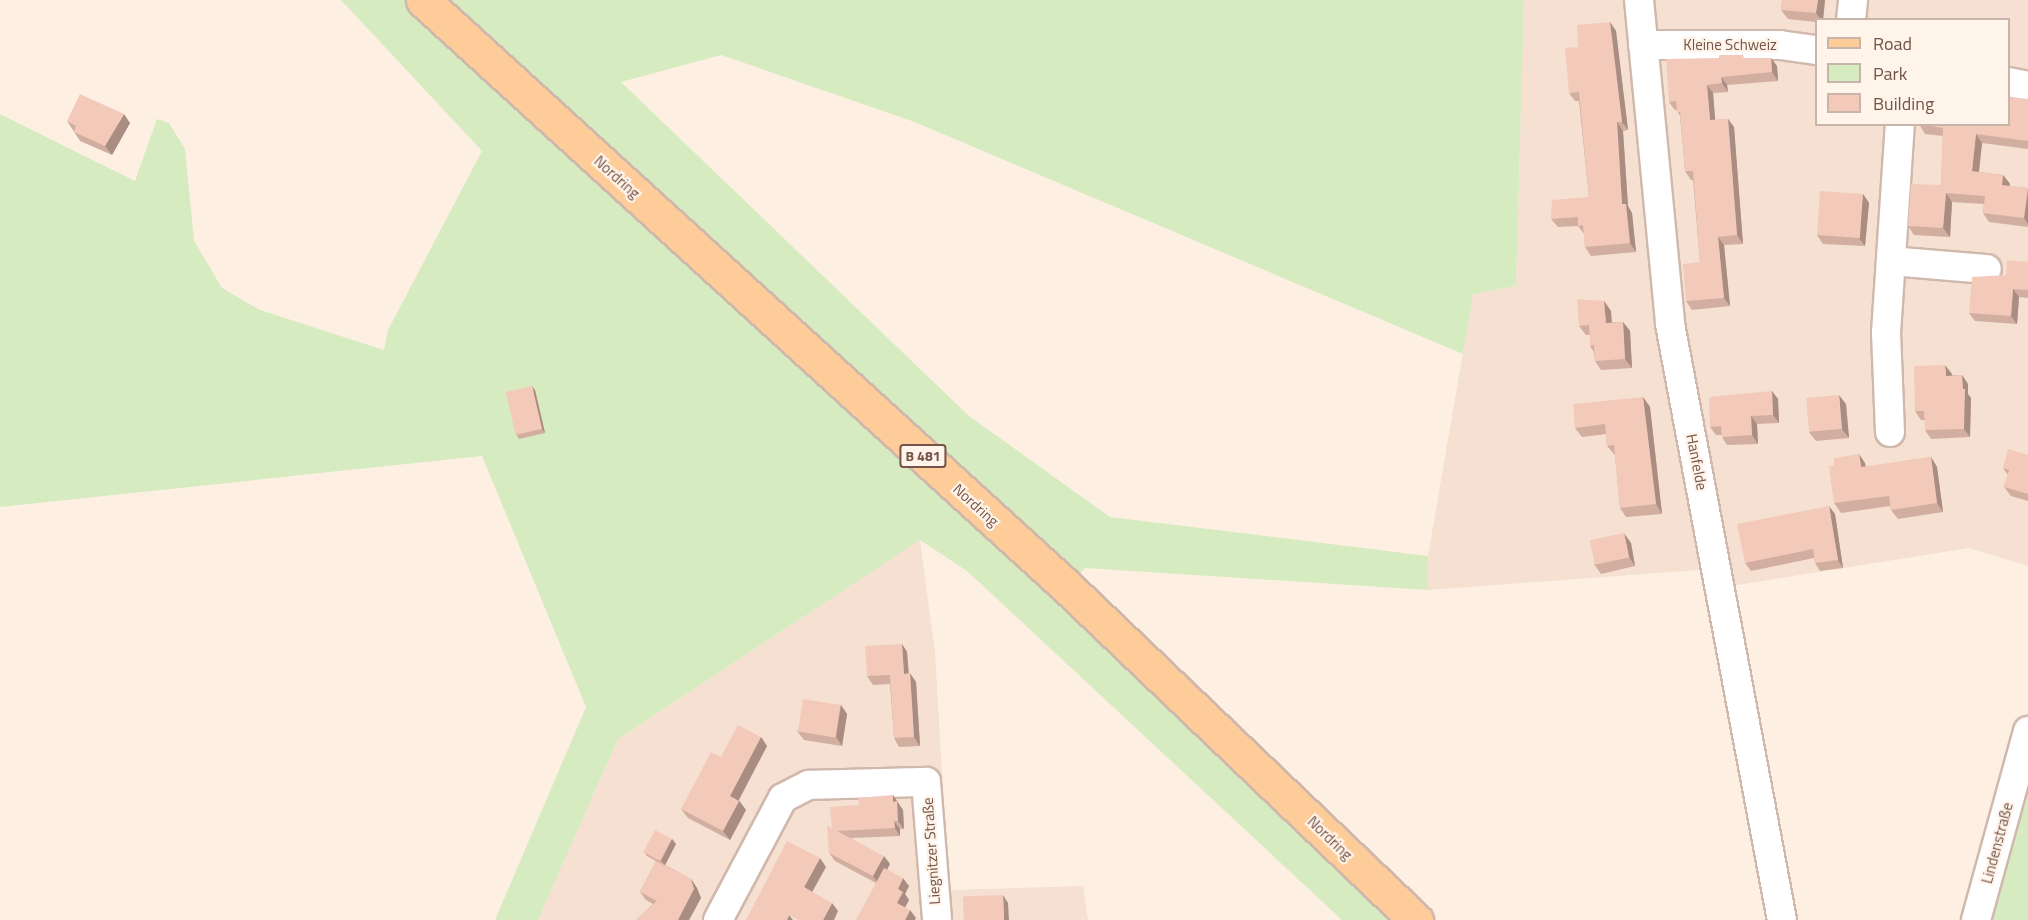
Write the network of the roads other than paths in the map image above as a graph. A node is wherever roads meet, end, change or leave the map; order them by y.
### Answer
1 (423, 0) edge
2 (1640, 0) edge
3 (1852, 0) edge
4 (1851, 18) edge
5 (1643, 45) junction
6 (1815, 50) edge
7 (2010, 82) edge
8 (2028, 86) edge
9 (1900, 126) edge
10 (1891, 261) junction
11 (1987, 268) dead end
12 (1890, 432) dead end
13 (2028, 731) edge
14 (718, 920) edge
15 (937, 920) edge
16 (1416, 920) edge
17 (1782, 920) edge
18 (1976, 920) edge

1 - 16 main road, Nordring / B 481
2 - 5 street, Hanfelde
3 - 4 street
5 - 6 street, Kleine Schweiz
5 - 17 street, Hanfelde
7 - 8 street
9 - 10 street
10 - 11 street
10 - 12 street
13 - 18 street, Lindenstraße
14 - 15 street, Liegnitzer Straße

